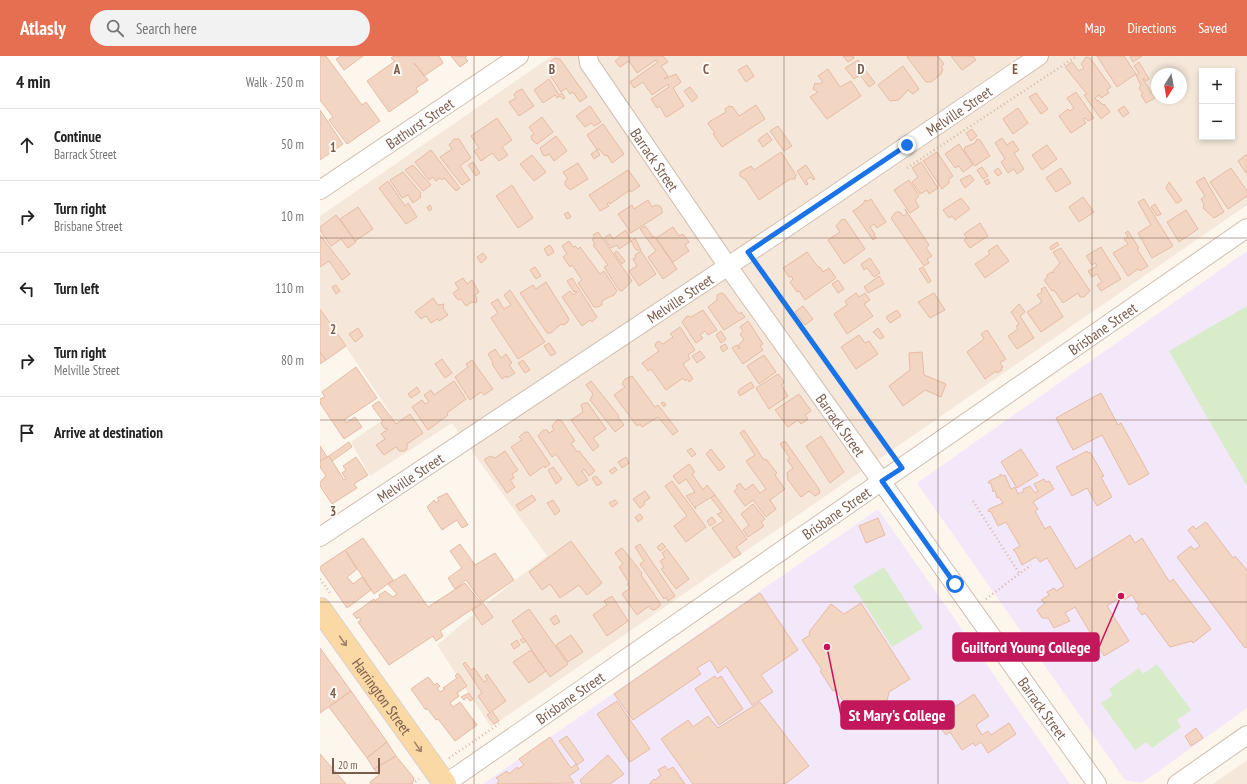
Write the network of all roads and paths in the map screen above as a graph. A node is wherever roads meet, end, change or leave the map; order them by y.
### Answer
1 (519, 56) edge
2 (1039, 56) edge
3 (585, 58) edge
4 (320, 190) edge
5 (1247, 228) edge
6 (748, 252) junction
7 (727, 265) junction
8 (902, 468) junction
9 (882, 481) junction
10 (973, 501) dead end
11 (320, 538) edge
12 (1032, 565) dead end
13 (1019, 574) junction
14 (320, 609) edge
15 (973, 610) junction
16 (1247, 735) edge
17 (445, 784) edge
18 (1097, 784) edge
19 (1178, 784) edge

1 - 4 street, Bathurst Street
2 - 6 street, Melville Street
3 - 7 street, Barrack Street
5 - 8 street, Brisbane Street
6 - 7 street, Melville Street
6 - 8 path
7 - 9 street, Barrack Street
7 - 11 street, Melville Street
8 - 9 street, Brisbane Street
9 - 15 street, Barrack Street
9 - 17 street, Brisbane Street
10 - 13 path
12 - 13 path
13 - 15 path
14 -> 17 main road, Harrington Street
15 - 18 street, Barrack Street
16 - 19 street

